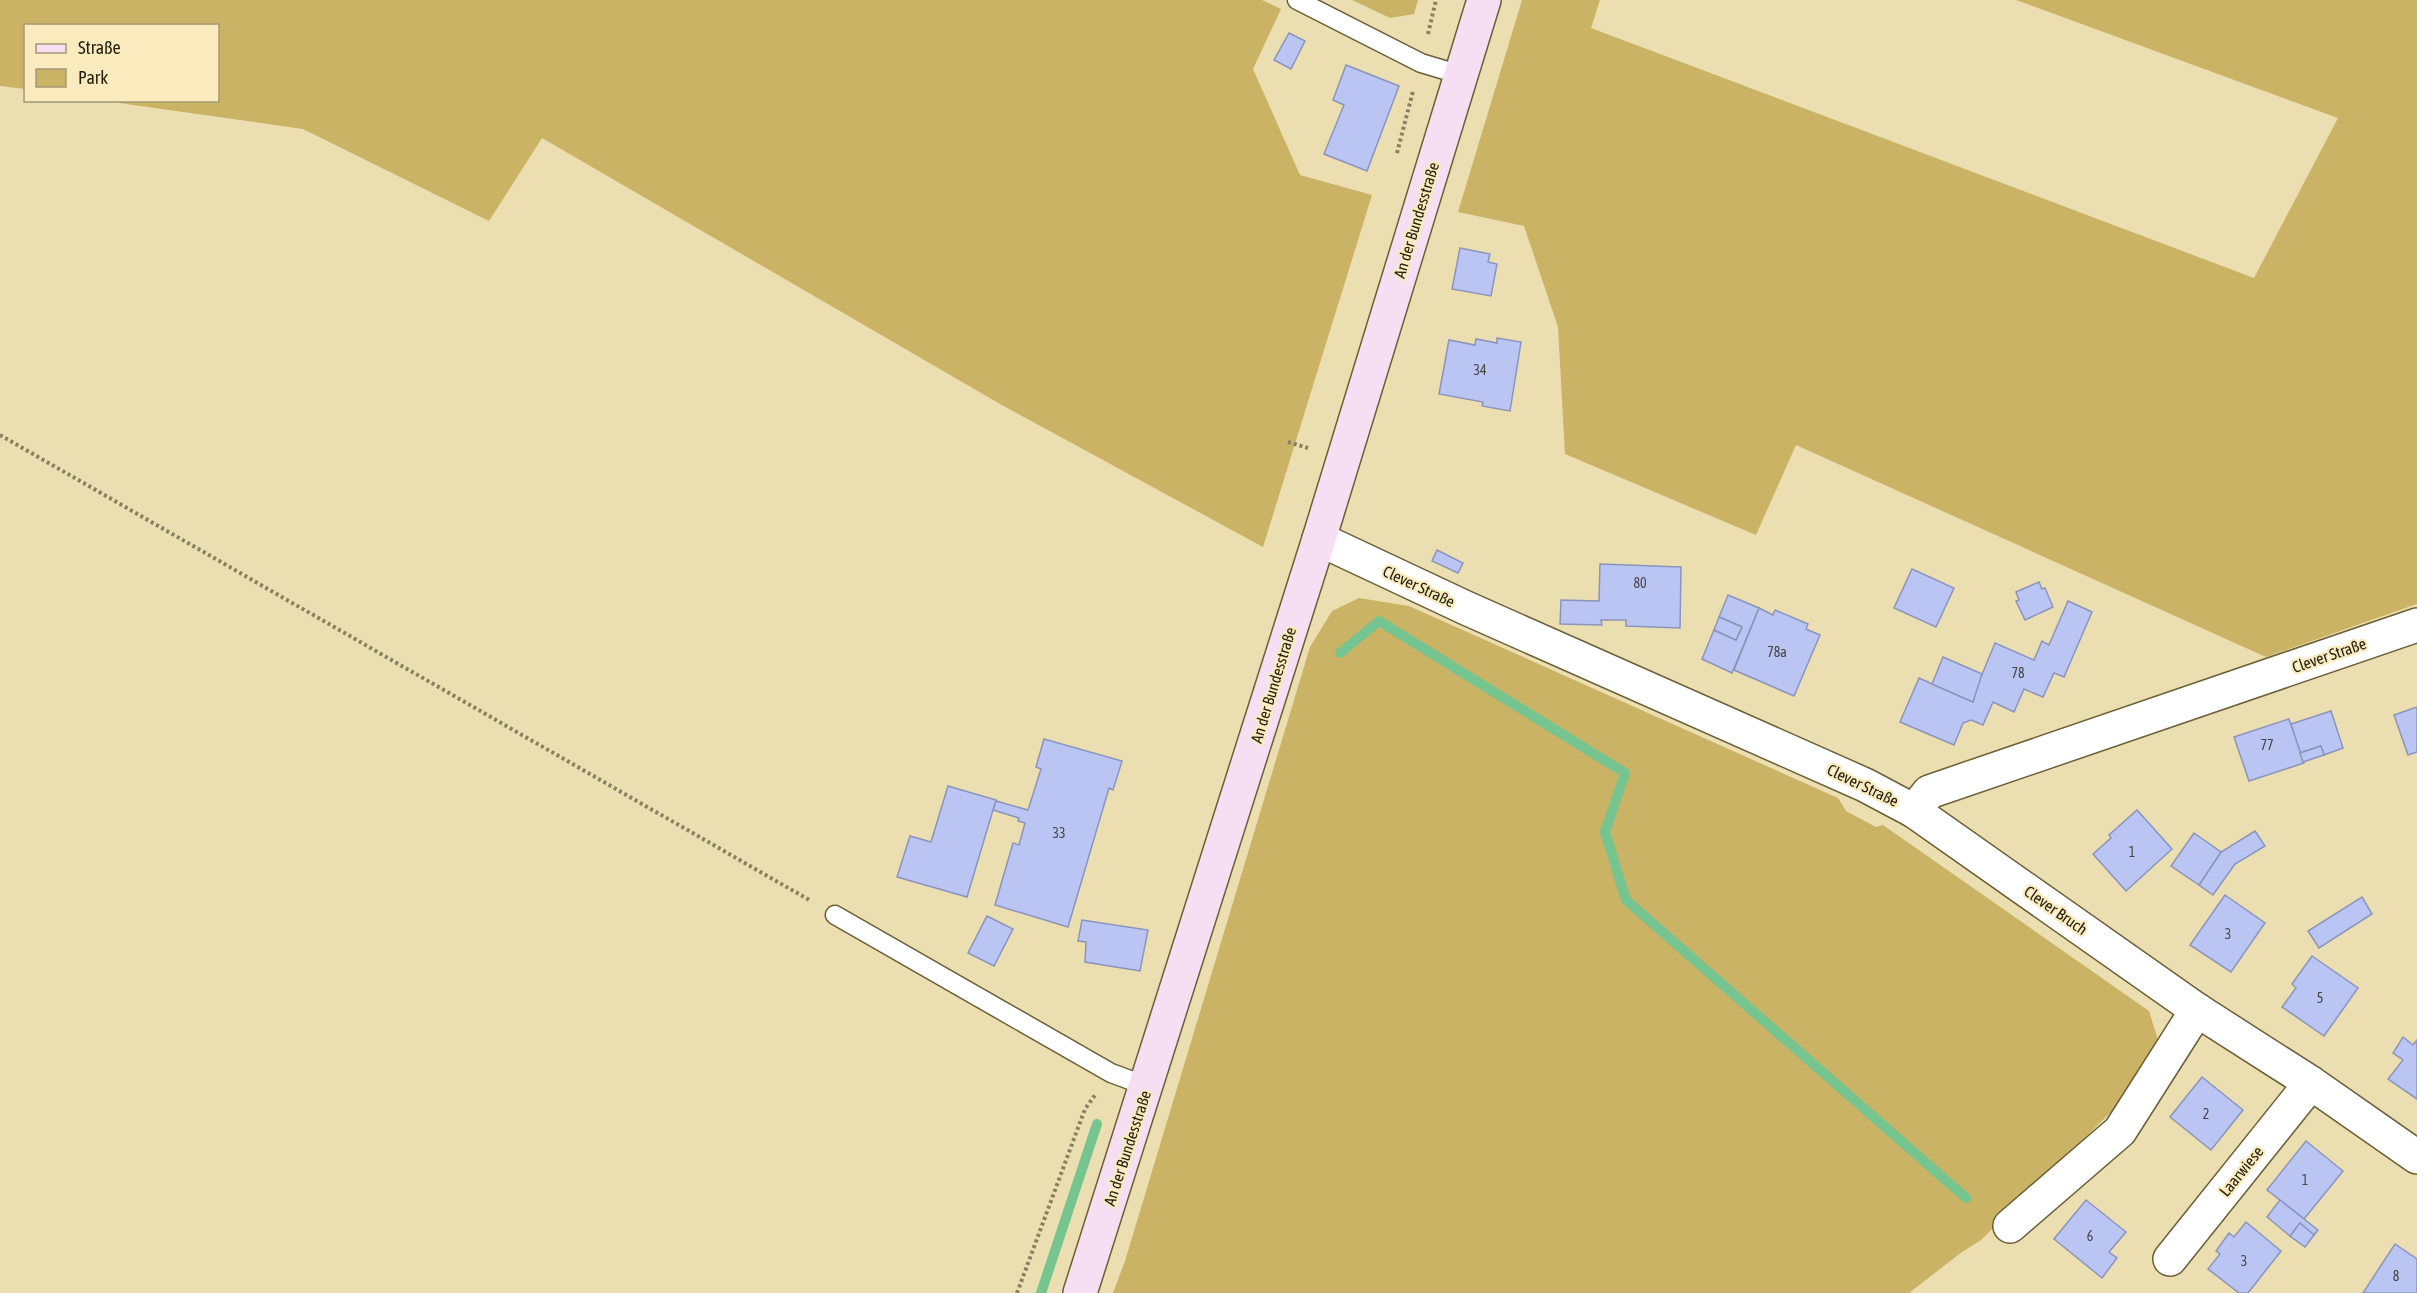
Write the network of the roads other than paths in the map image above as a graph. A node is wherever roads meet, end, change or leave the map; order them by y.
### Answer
1 (1297, 0) edge
2 (1484, 0) edge
3 (1461, 75) junction
4 (1319, 539) junction
5 (2417, 625) edge
6 (1914, 811) junction
7 (835, 915) road end
8 (2197, 1010) junction
9 (2312, 1083) junction
10 (1146, 1086) junction
11 (2417, 1157) edge
12 (2010, 1226) dead end
13 (2170, 1259) dead end
14 (1080, 1293) edge

1 - 3 lane
2 - 3 main road, An der Bundesstraße
3 - 4 main road, An der Bundesstraße
4 - 6 street, Clever Straße
4 - 10 main road, An der Bundesstraße
5 - 6 street, Clever Straße
6 - 8 street, Clever Bruch
7 - 10 lane
8 - 9 street, Clever Bruch
8 - 12 street
9 - 11 street, Clever Bruch
9 - 13 street, Laarwiese
10 - 14 main road, An der Bundesstraße

